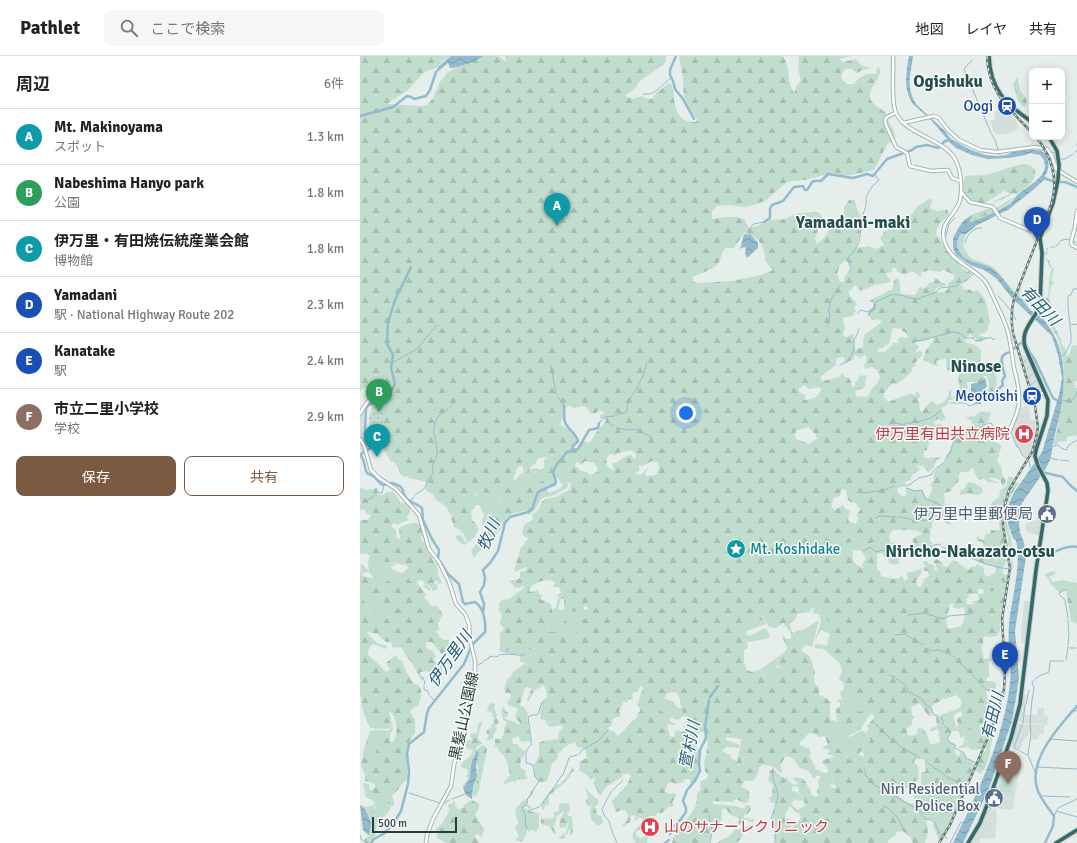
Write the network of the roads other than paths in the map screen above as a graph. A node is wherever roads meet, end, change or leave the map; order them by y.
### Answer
1 (894, 56) edge
2 (989, 56) edge
3 (895, 113) junction
4 (1029, 120) edge
5 (903, 123) junction
6 (1051, 140) edge
7 (1059, 171) junction
8 (960, 181) junction
9 (1077, 182) edge
10 (961, 193) junction
11 (1077, 211) edge
12 (1041, 235) junction
13 (1077, 248) edge
14 (381, 381) dead end
15 (1046, 393) junction
16 (1035, 394) dead end
17 (360, 414) edge
18 (1009, 432) dead end
19 (360, 439) edge
20 (1077, 830) edge
21 (426, 843) edge
22 (968, 843) edge
23 (1056, 843) edge

1 - 3 main road
2 - 4 highway
3 - 5 main road
3 - 8 main road
5 - 7 main road
5 - 8 main road
6 - 7 highway
7 - 9 main road
7 - 12 highway
8 - 10 main road
10 - 12 main road
10 - 18 main road
11 - 13 main road
12 - 15 highway
14 - 17 main road
15 - 16 main road
15 - 22 highway
19 - 21 main road, 黒髪山公園線
20 - 23 highway

